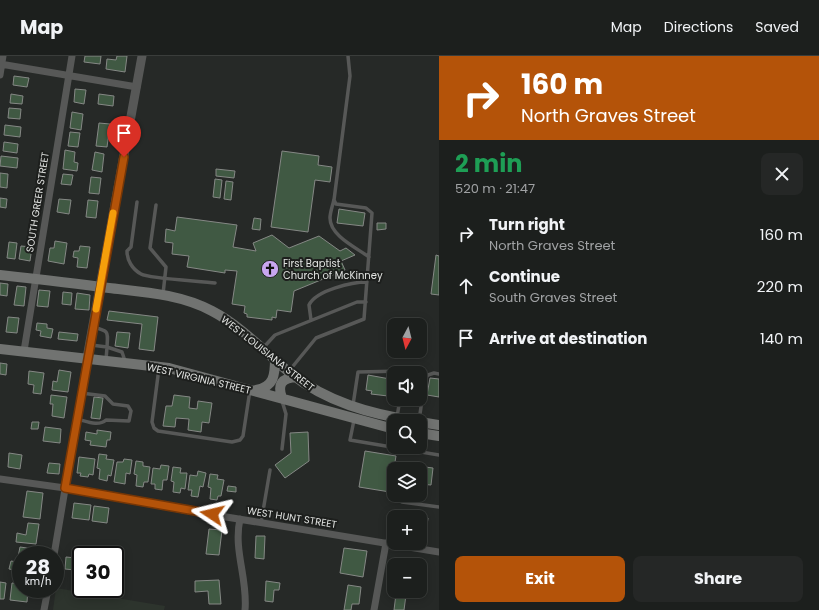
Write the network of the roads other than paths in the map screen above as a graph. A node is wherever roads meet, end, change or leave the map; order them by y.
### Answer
1 (3, 56) edge
2 (72, 56) edge
3 (142, 56) edge
4 (348, 56) edge
5 (1, 64) edge
6 (0, 75) edge
7 (69, 75) junction
8 (137, 87) junction
9 (334, 199) junction
10 (137, 202) dead end
11 (156, 205) dead end
12 (369, 256) junction
13 (0, 275) edge
14 (165, 277) junction
15 (35, 279) junction
16 (368, 282) junction
17 (215, 283) dead end
18 (100, 287) junction
19 (163, 295) junction
20 (366, 302) junction
21 (311, 320) junction
22 (93, 327) junction
23 (90, 345) junction
24 (107, 347) junction
25 (0, 348) edge
26 (263, 348) junction
27 (24, 351) junction
28 (87, 358) junction
29 (275, 359) junction
30 (106, 360) junction
31 (125, 362) junction
32 (159, 367) junction
33 (387, 371) edge
34 (292, 374) junction
35 (439, 374) edge
36 (252, 390) junction
37 (81, 393) junction
38 (282, 398) junction
39 (352, 407) junction
40 (421, 414) edge
41 (387, 415) edge
42 (354, 419) junction
43 (77, 420) junction
44 (427, 422) edge
45 (439, 425) edge
46 (387, 427) edge
47 (427, 434) edge
48 (439, 436) edge
49 (387, 446) edge
50 (282, 450) dead end
51 (427, 453) edge
52 (439, 455) edge
53 (270, 470) dead end
54 (0, 479) edge
55 (65, 488) junction
56 (402, 502) dead end
57 (439, 507) edge
58 (240, 519) junction
59 (261, 522) junction
60 (386, 543) junction
61 (55, 546) edge
62 (439, 552) edge
63 (46, 598) edge
64 (44, 610) edge
65 (245, 610) edge
66 (374, 610) edge

1 - 5 street
2 - 7 street, SOUTH GREER STREET
3 - 8 street
4 - 9 lane
5 - 6 street
5 - 7 street
7 - 8 street
7 - 15 street, SOUTH GREER STREET
8 - 18 street
9 - 12 lane
9 - 12 lane
10 - 14 lane
11 - 14 lane
12 - 16 lane
13 - 15 main road, WEST LOUISIANA STREET
14 - 17 lane
14 - 19 lane
15 - 18 main road, WEST LOUISIANA STREET
15 - 27 street, SOUTH GREER STREET
16 - 20 lane
16 - 21 lane
18 - 19 main road, WEST LOUISIANA STREET
18 - 22 street
19 - 26 main road, WEST LOUISIANA STREET
20 - 21 lane
20 - 34 lane
21 - 26 lane
22 - 23 street
22 - 24 lane
23 - 24 lane
23 - 28 street
24 - 30 lane
24 - 31 lane
25 - 27 main road, WEST VIRGINIA STREET
26 - 29 main road, WEST LOUISIANA STREET
27 - 28 main road, WEST VIRGINIA STREET
28 - 30 main road, WEST VIRGINIA STREET
28 - 37 street
29 - 34 main road, WEST LOUISIANA STREET
29 - 36 main road
30 - 31 main road, WEST VIRGINIA STREET
31 - 32 main road, WEST VIRGINIA STREET
32 - 36 main road, WEST VIRGINIA STREET
32 - 36 lane
33 - 39 lane
34 - 38 main road
34 - 39 main road, WEST LOUISIANA STREET
35 - 40 lane
36 - 38 main road, WEST VIRGINIA STREET
37 - 43 street
37 - 43 lane
38 - 42 main road, WEST VIRGINIA STREET
38 - 50 lane
39 - 41 main road, WEST LOUISIANA STREET
42 - 46 main road, WEST VIRGINIA STREET
42 - 49 lane
43 - 55 street
44 - 45 main road
47 - 48 main road
51 - 52 lane
53 - 59 lane
54 - 55 street, WEST HUNT STREET
55 - 58 street, WEST HUNT STREET
55 - 61 street
56 - 57 lane
58 - 59 street, WEST HUNT STREET
58 - 65 street
59 - 60 street, WEST HUNT STREET
60 - 62 street, WEST HUNT STREET
60 - 66 street
63 - 64 street

